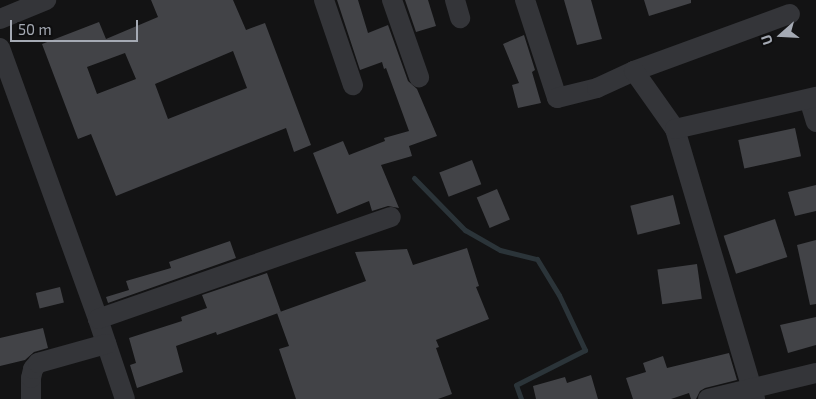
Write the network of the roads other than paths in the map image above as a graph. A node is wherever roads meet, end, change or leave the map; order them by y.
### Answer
1 (46, 0) edge
2 (324, 0) edge
3 (392, 0) edge
4 (526, 0) edge
5 (790, 14) dead end
6 (0, 19) edge
7 (0, 48) edge
8 (634, 71) junction
9 (419, 77) dead end
10 (353, 85) dead end
11 (813, 98) edge
12 (816, 122) edge
13 (675, 129) junction
14 (391, 216) dead end
15 (98, 319) junction
16 (106, 344) junction
17 (816, 373) edge
18 (753, 394) edge
19 (31, 399) edge
20 (125, 399) edge
21 (708, 399) edge

1 - 6 street
2 - 10 street
3 - 9 street
4 - 8 street
5 - 8 street
7 - 15 street
8 - 13 street
11 - 12 street
11 - 13 street
13 - 18 street
14 - 15 street
15 - 16 street
16 - 19 street
16 - 20 street
17 - 18 street
18 - 21 street

